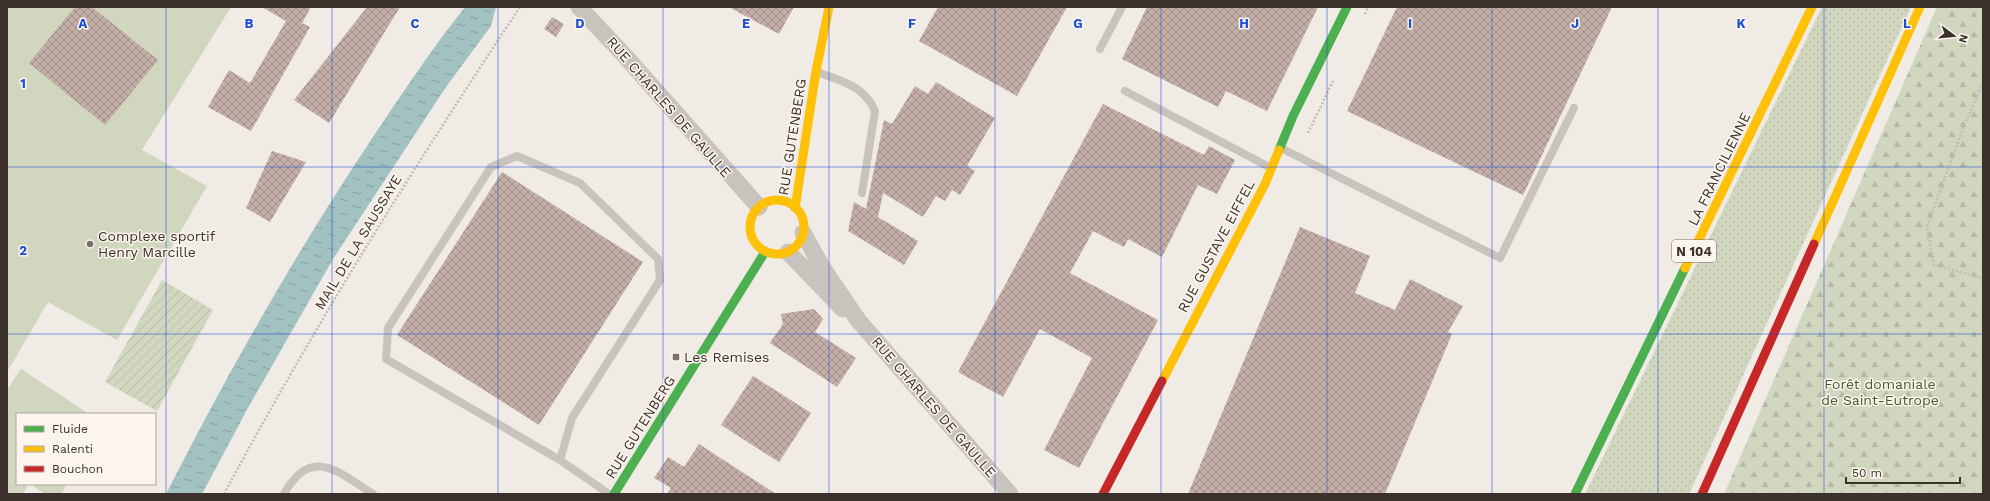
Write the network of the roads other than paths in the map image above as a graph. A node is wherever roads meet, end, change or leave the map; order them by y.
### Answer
1 (579, 7) edge
2 (829, 7) edge
3 (1122, 7) edge
4 (1347, 7) edge
5 (1812, 7) edge
6 (1920, 7) edge
7 (1100, 49) dead end
8 (816, 72) junction
9 (1125, 91) dead end
10 (1574, 108) dead end
11 (1280, 148) junction
12 (793, 156) dead end
13 (1271, 168) junction
14 (862, 193) dead end
15 (769, 201) junction
16 (795, 208) junction
17 (803, 233) junction
18 (766, 252) junction
19 (788, 252) junction
20 (858, 320) junction
21 (560, 460) junction
22 (284, 494) edge
23 (373, 494) edge
24 (610, 494) edge
25 (614, 494) edge
26 (1010, 494) edge
27 (1102, 494) edge
28 (1575, 494) edge
29 (1702, 494) edge

1 - 15 street, RUE CHARLES DE GAULLE
2 - 8 main road, RUE GUTENBERG
3 - 7 lane
4 - 11 main road, RUE GUSTAVE EIFFEL
5 - 28 main road, LA FRANCILIENNE / N 104
6 - 29 main road
8 - 12 main road, RUE GUTENBERG
8 - 14 lane
8 - 16 main road, RUE GUTENBERG
9 - 13 lane
10 - 11 lane
11 - 13 main road, RUE GUSTAVE EIFFEL
13 - 27 main road, RUE GUSTAVE EIFFEL
15 - 16 main road
15 - 18 main road
16 - 17 main road
17 - 19 main road
17 - 20 street, RUE CHARLES DE GAULLE
18 - 19 main road
18 - 25 main road, RUE GUTENBERG
19 - 20 street, RUE CHARLES DE GAULLE
20 - 26 street, RUE CHARLES DE GAULLE
21 - 21 lane
21 - 24 lane
22 - 23 lane

